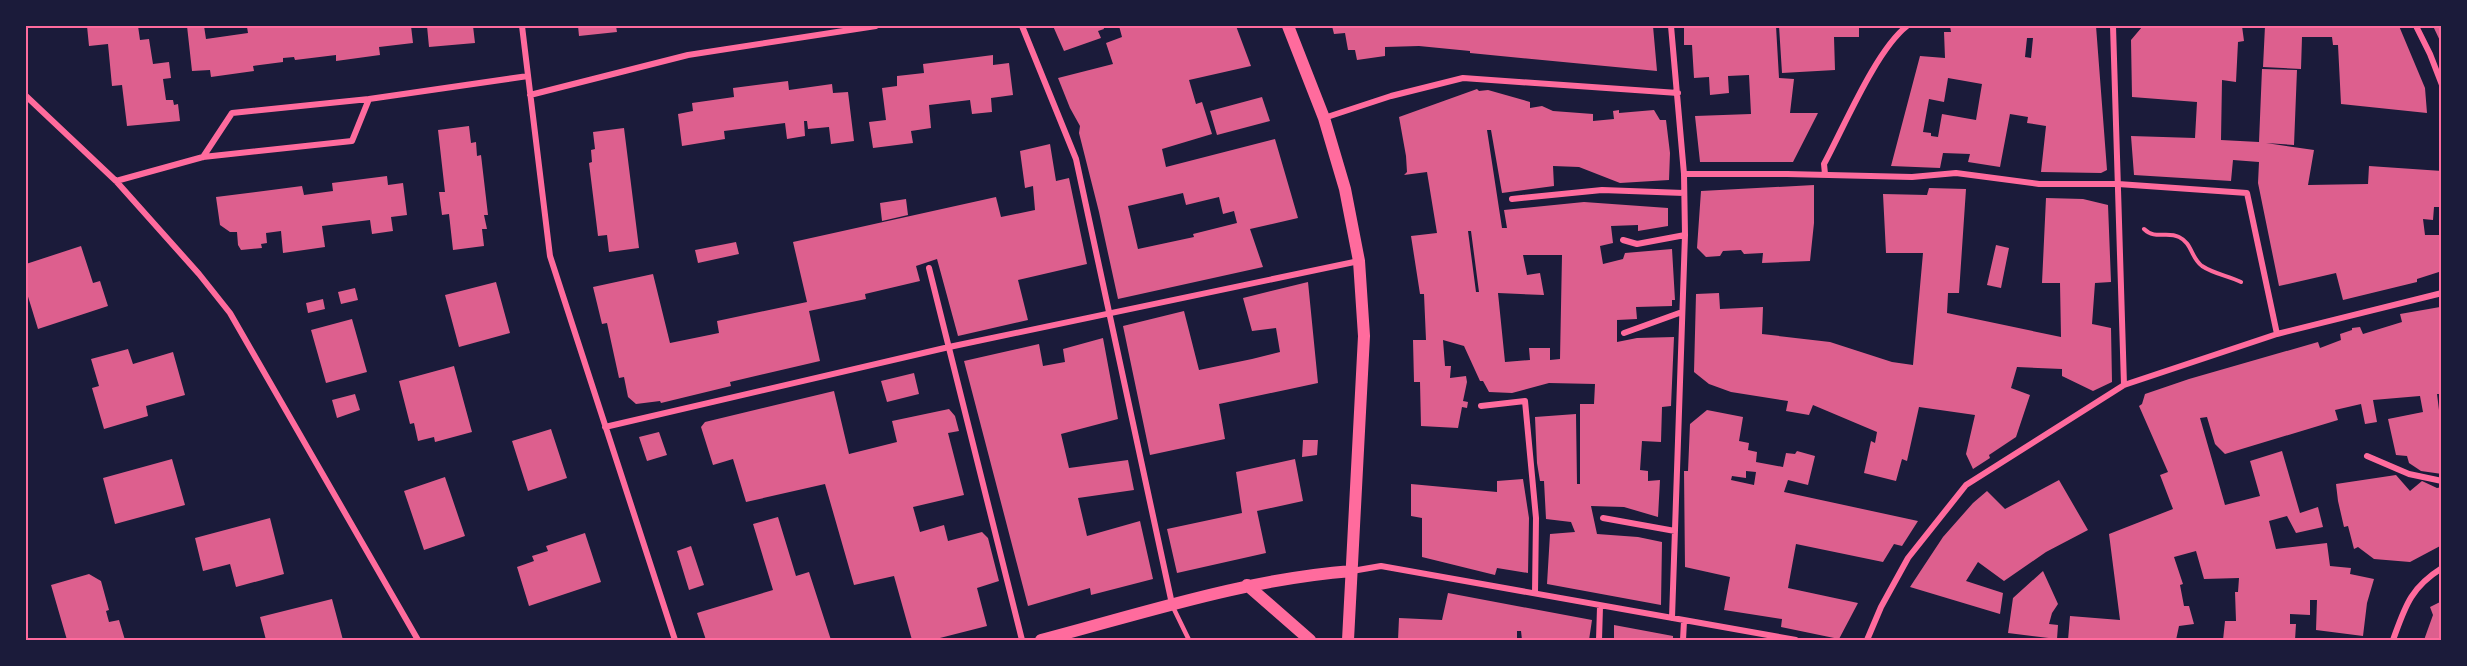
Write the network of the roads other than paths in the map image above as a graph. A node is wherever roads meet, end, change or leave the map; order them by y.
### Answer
1 (522, 26) edge
2 (876, 26) edge
3 (1022, 26) edge
4 (1288, 26) edge
5 (1671, 26) edge
6 (1907, 26) edge
7 (2113, 26) edge
8 (2416, 26) edge
9 (852, 27) edge
10 (528, 76) junction
11 (2442, 85) edge
12 (1678, 93) junction
13 (530, 95) junction
14 (26, 96) edge
15 (369, 99) junction
16 (1324, 118) junction
17 (203, 157) junction
18 (1684, 174) junction
19 (1825, 174) junction
20 (116, 181) junction
21 (2118, 184) junction
22 (1684, 193) junction
23 (1512, 200) dead end
24 (1685, 235) junction
25 (1623, 240) dead end
26 (1359, 261) junction
27 (929, 268) dead end
28 (2442, 293) edge
29 (1108, 312) junction
30 (1682, 312) junction
31 (1624, 333) dead end
32 (2277, 334) junction
33 (949, 346) junction
34 (2124, 385) junction
35 (1481, 406) dead end
36 (605, 427) junction
37 (2367, 456) dead end
38 (2442, 481) edge
39 (1603, 518) dead end
40 (1675, 531) junction
41 (2442, 568) edge
42 (1352, 571) junction
43 (1247, 585) junction
44 (1535, 593) junction
45 (1172, 605) junction
46 (1600, 607) junction
47 (1672, 618) junction
48 (1684, 621) junction
49 (417, 640) edge
50 (675, 640) edge
51 (1022, 640) edge
52 (1041, 640) edge
53 (1189, 640) edge
54 (1310, 640) edge
55 (1348, 640) edge
56 (1599, 640) edge
57 (1683, 640) edge
58 (1796, 640) edge
59 (1867, 640) edge
60 (2393, 640) edge

1 - 10 street
2 - 9 street
3 - 29 street
4 - 16 main road
5 - 12 street
6 - 19 street
7 - 21 street
8 - 11 street
9 - 13 street
10 - 13 street
10 - 15 street
12 - 16 street
12 - 18 street
13 - 36 street
14 - 20 street
15 - 17 street
15 - 17 street
16 - 26 main road
17 - 20 street
18 - 19 street
18 - 22 street
19 - 21 street
20 - 49 street
21 - 32 street
21 - 34 street
22 - 23 street
22 - 24 street
24 - 25 street
24 - 30 street
26 - 29 street
26 - 42 main road
27 - 33 street
28 - 32 street
29 - 33 street
29 - 45 street
30 - 31 street
30 - 40 street
32 - 34 street
33 - 36 street
33 - 51 street
34 - 59 street
35 - 44 street
36 - 50 street
37 - 38 street
39 - 40 street
40 - 47 street
41 - 60 street
42 - 43 main road
42 - 44 street
42 - 55 main road
43 - 45 main road
43 - 54 main road
44 - 46 street
45 - 52 main road
45 - 53 lane
46 - 47 street
46 - 56 street
47 - 48 street
48 - 57 street
48 - 58 street

